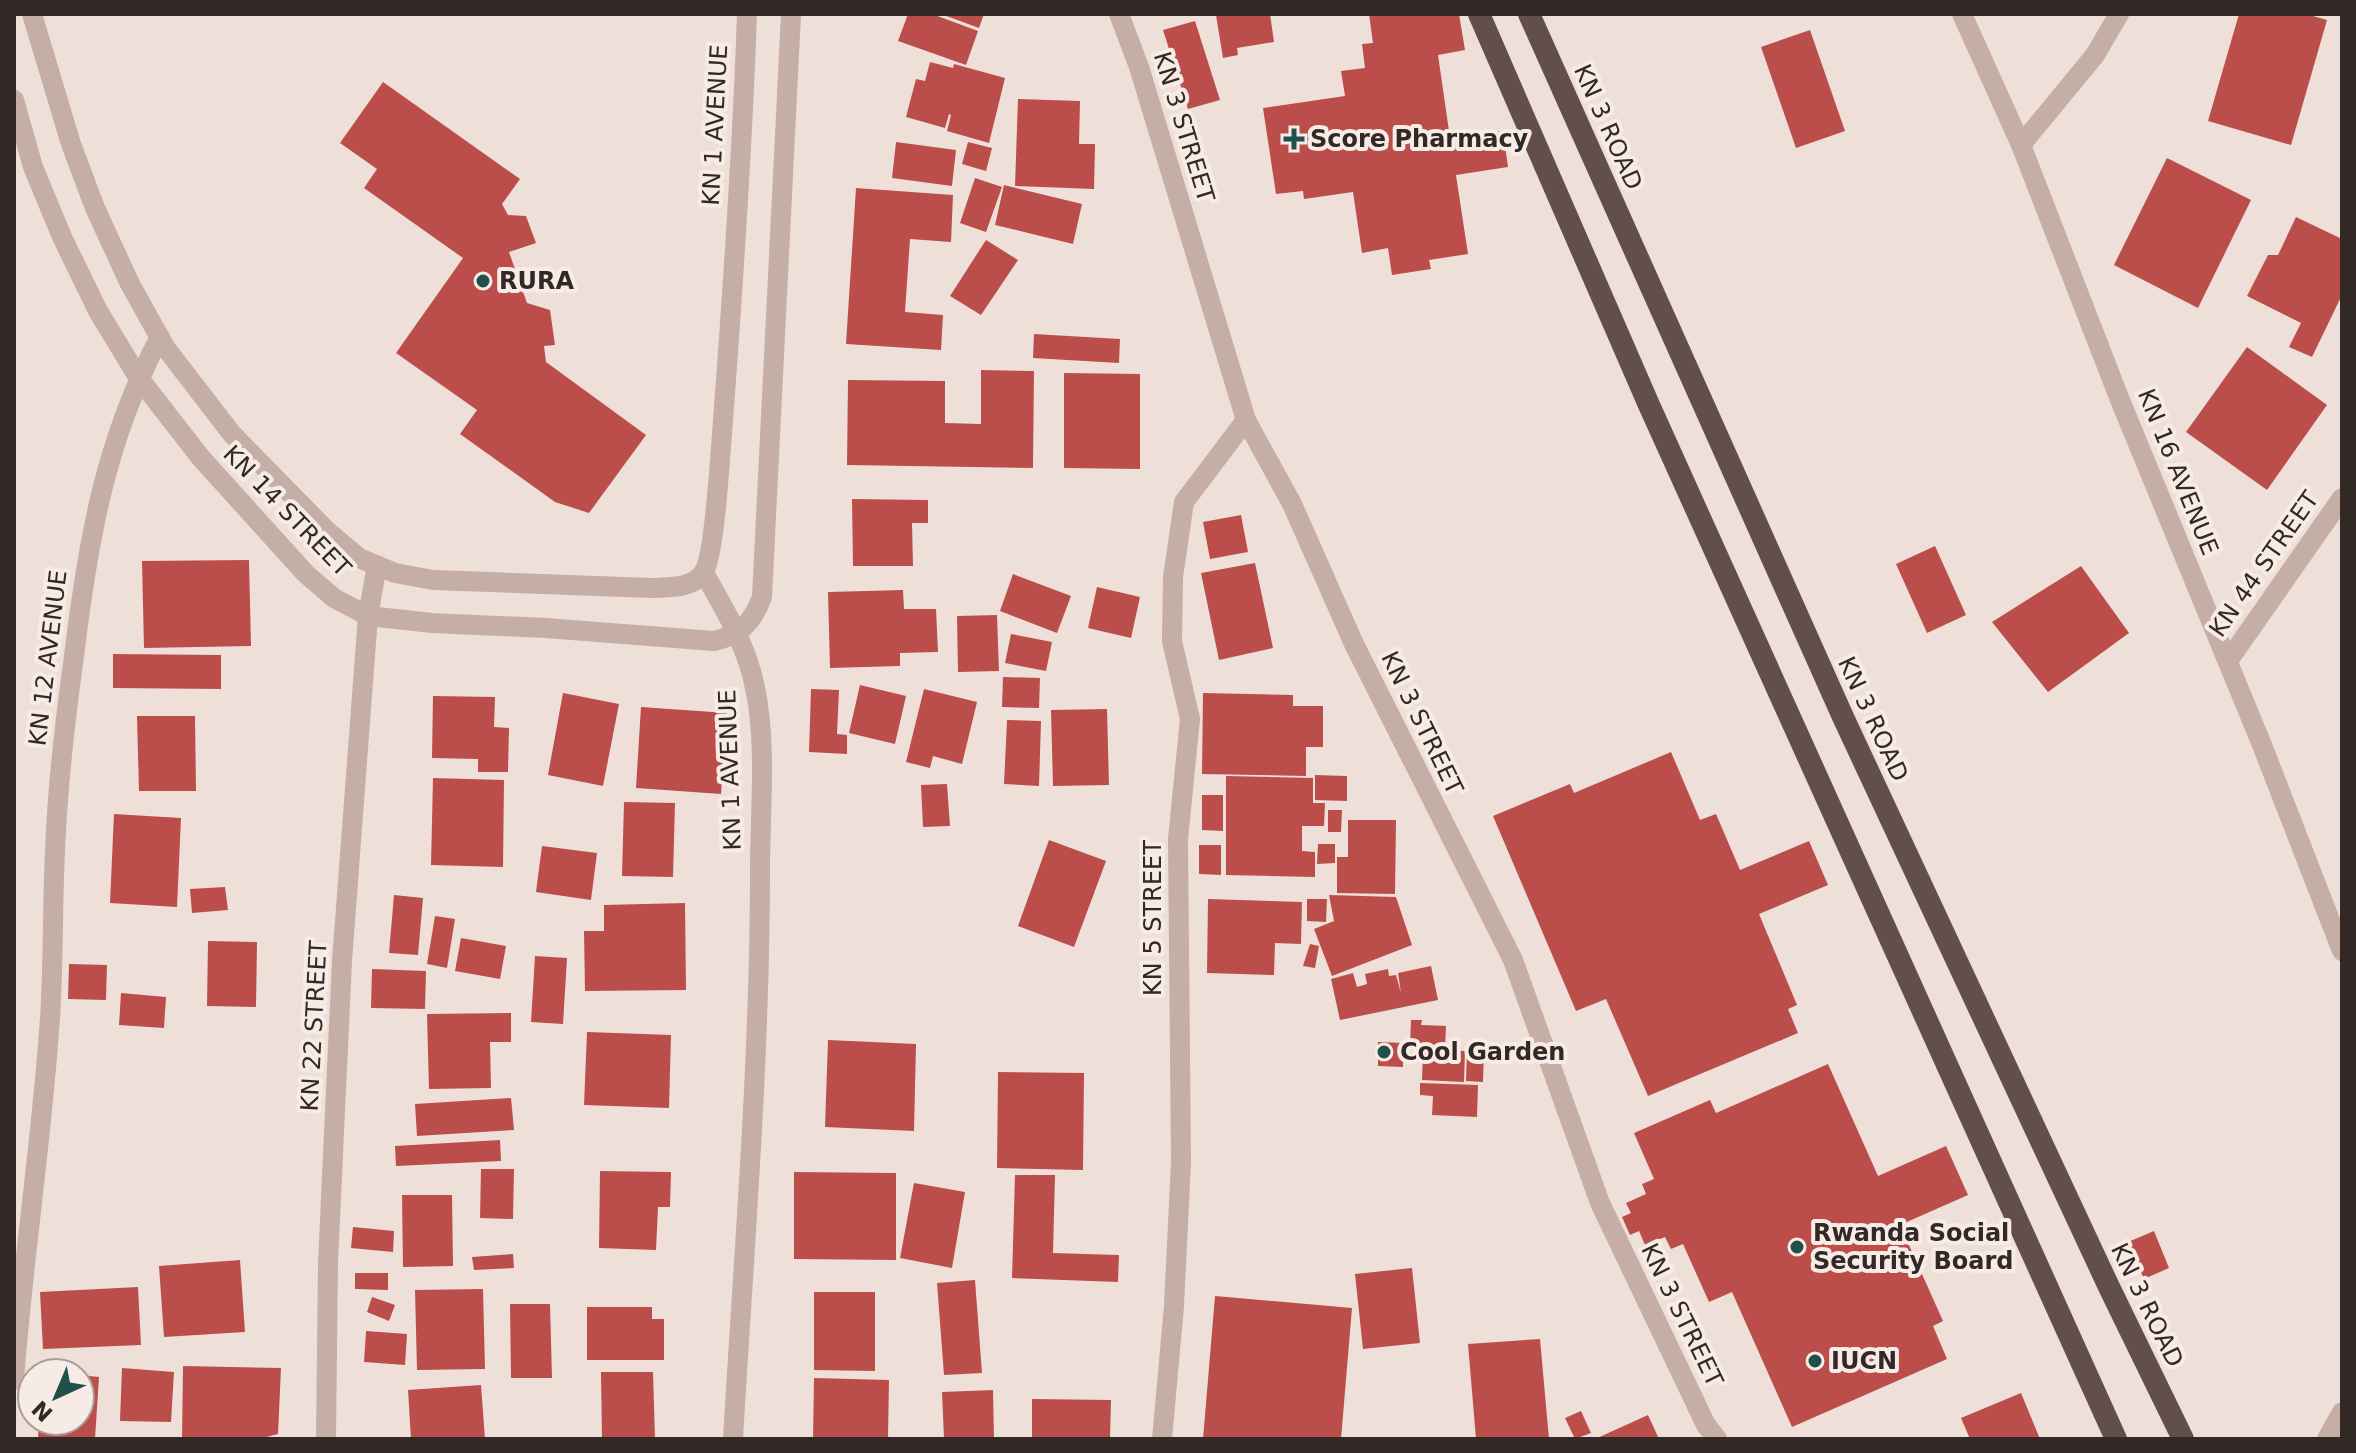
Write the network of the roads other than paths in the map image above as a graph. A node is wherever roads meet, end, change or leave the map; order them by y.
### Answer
1 (32, 14) edge
2 (747, 14) edge
3 (791, 14) edge
4 (1119, 14) edge
5 (1479, 14) edge
6 (1529, 14) edge
7 (1962, 14) edge
8 (2119, 14) edge
9 (14, 100) edge
10 (2021, 145) junction
11 (160, 337) junction
12 (138, 377) junction
13 (1246, 420) junction
14 (2342, 498) edge
15 (377, 565) junction
16 (704, 573) junction
17 (368, 616) junction
18 (738, 633) junction
19 (2228, 661) junction
20 (2342, 951) edge
21 (14, 1380) edge
22 (2342, 1412) edge
23 (326, 1439) edge
24 (733, 1439) edge
25 (1162, 1439) edge
26 (1717, 1439) edge
27 (2116, 1439) edge
28 (2183, 1439) edge
29 (2327, 1439) edge

1 - 11 street, KN 14 STREET
2 - 16 street, KN 1 AVENUE
3 - 18 street
4 - 13 street, KN 3 STREET
5 - 27 highway
6 - 28 highway, KN 3 ROAD
7 - 10 street, KN 16 AVENUE
8 - 10 street
9 - 12 street, KN 14 STREET
10 - 19 street, KN 16 AVENUE
11 - 12 street, KN 12 AVENUE
11 - 15 street, KN 14 STREET
12 - 17 street, KN 14 STREET
12 - 21 street, KN 12 AVENUE
13 - 25 street, KN 5 STREET
13 - 26 street, KN 3 STREET
14 - 19 street, KN 44 STREET
15 - 16 street, KN 14 STREET
15 - 17 street, KN 22 STREET
16 - 18 street, KN 1 AVENUE
17 - 18 street, KN 14 STREET
17 - 23 street, KN 22 STREET
18 - 24 street, KN 1 AVENUE
19 - 20 street, KN 16 AVENUE
22 - 29 street

